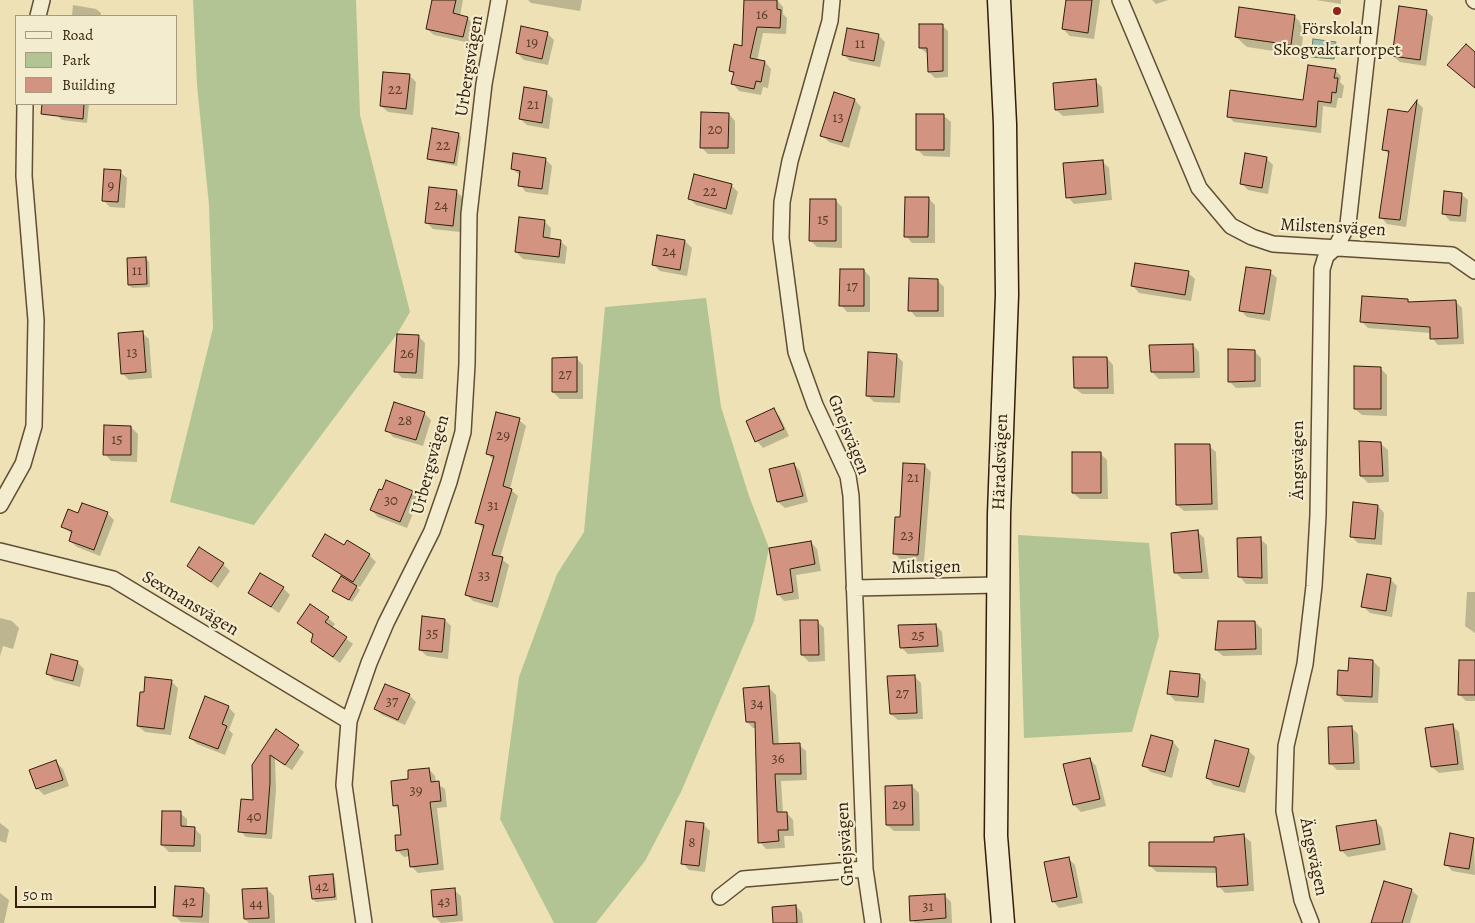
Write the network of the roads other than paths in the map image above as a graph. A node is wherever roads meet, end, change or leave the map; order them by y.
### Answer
1 (42, 0) edge
2 (499, 0) edge
3 (832, 0) edge
4 (999, 0) edge
5 (1120, 0) edge
6 (1372, 0) edge
7 (38, 15) edge
8 (25, 105) edge
9 (1336, 247) junction
10 (1475, 271) edge
11 (0, 505) edge
12 (0, 551) edge
13 (998, 585) junction
14 (854, 588) junction
15 (349, 721) junction
16 (865, 869) junction
17 (720, 897) dead end
18 (364, 923) edge
19 (873, 923) edge
20 (1002, 923) edge
21 (1311, 923) edge

1 - 7 street
2 - 15 street, Urbergsvägen
3 - 14 street, Gnejsvägen
4 - 13 street, Häradsvägen
5 - 9 street, Milstensvägen
6 - 9 street, Ängsvägen
8 - 11 street
9 - 10 street, Milstensvägen
9 - 21 street, Ängsvägen
12 - 15 street, Sexmansvägen
13 - 14 street, Milstigen
13 - 20 street, Häradsvägen
14 - 16 street, Gnejsvägen
15 - 18 street, Urbergsvägen
16 - 17 street
16 - 19 street, Gnejsvägen

